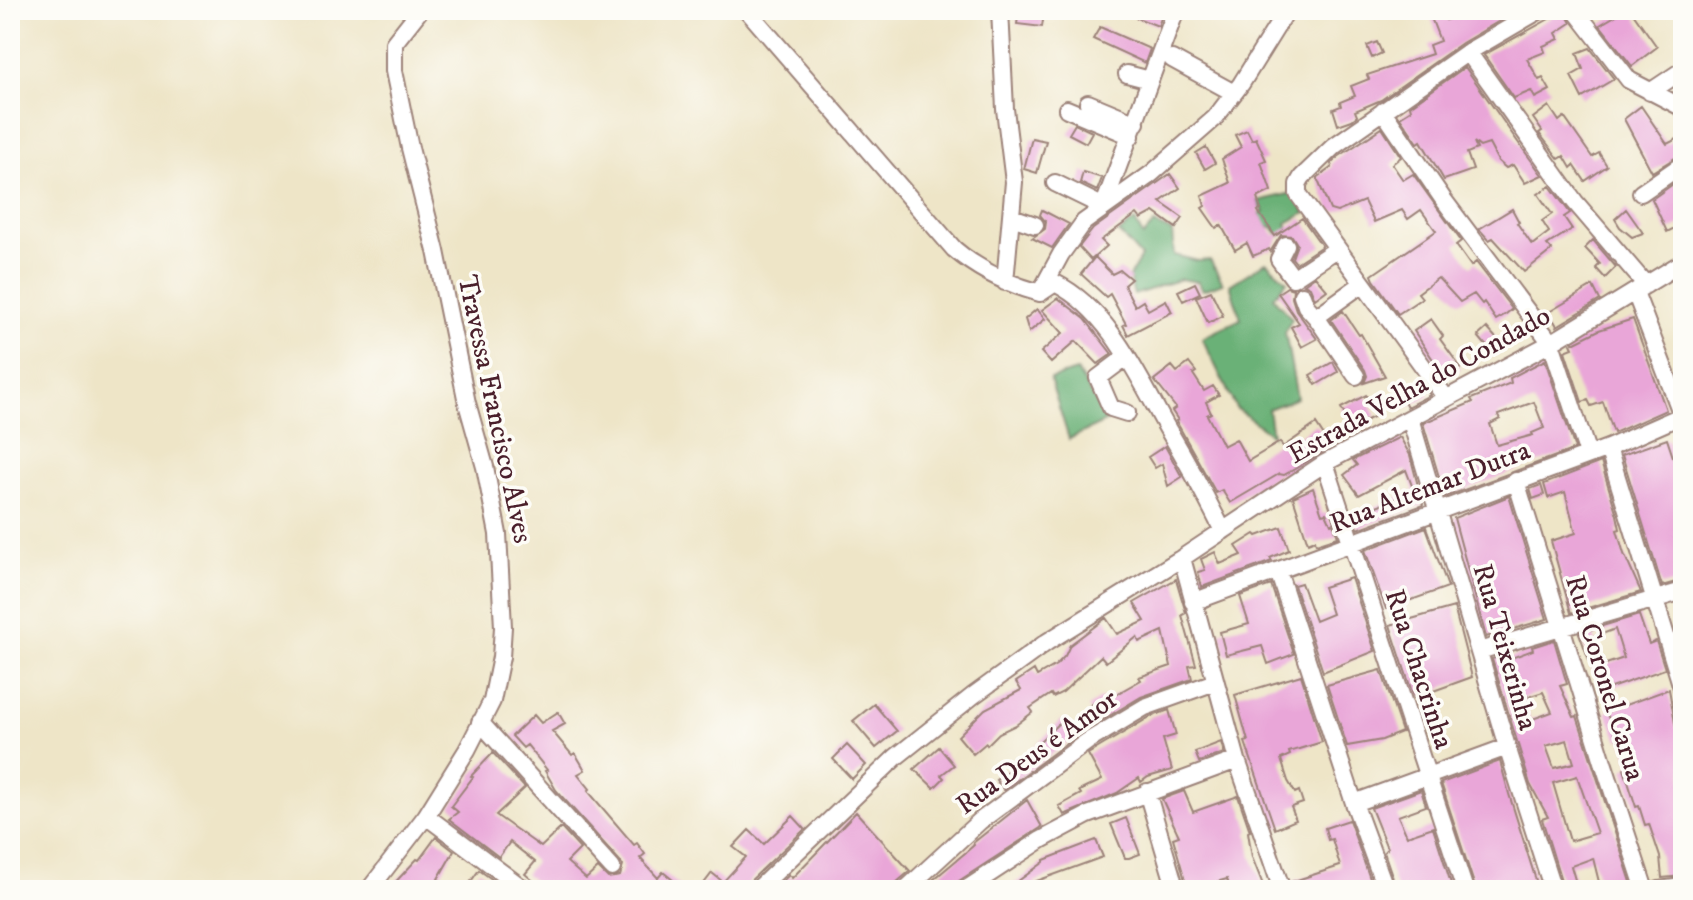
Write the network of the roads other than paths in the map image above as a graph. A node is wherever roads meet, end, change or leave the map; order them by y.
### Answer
1 (420, 10) edge
2 (747, 10) edge
3 (1000, 10) edge
4 (1176, 10) edge
5 (1287, 10) edge
6 (1540, 10) edge
7 (1575, 10) edge
8 (1468, 52) junction
9 (1172, 59) dead end
10 (1683, 70) edge
11 (1127, 74) dead end
12 (1150, 80) junction
13 (1650, 92) junction
14 (1234, 93) junction
15 (1088, 103) dead end
16 (1683, 108) edge
17 (1067, 109) dead end
18 (1383, 111) junction
19 (1133, 129) junction
20 (1683, 164) edge
21 (1055, 183) dead end
22 (1641, 193) dead end
23 (1104, 207) junction
24 (1012, 217) junction
25 (1035, 225) dead end
26 (1286, 245) dead end
27 (1337, 249) junction
28 (1683, 262) edge
29 (1005, 282) junction
30 (1362, 284) junction
31 (1641, 289) junction
32 (1040, 293) junction
33 (1302, 295) dead end
34 (1316, 317) junction
35 (1551, 343) junction
36 (1126, 357) junction
37 (1356, 376) dead end
38 (1446, 398) junction
39 (1127, 413) dead end
40 (1683, 416) edge
41 (1410, 418) junction
42 (1608, 448) junction
43 (1588, 454) junction
44 (1325, 463) junction
45 (1516, 481) junction
46 (1439, 513) junction
47 (1223, 531) junction
48 (1351, 545) junction
49 (1182, 558) junction
50 (1278, 571) junction
51 (1683, 591) edge
52 (1657, 601) junction
53 (1193, 602) junction
54 (1561, 628) junction
55 (1479, 651) junction
56 (1215, 682) junction
57 (1683, 691) edge
58 (480, 722) junction
59 (1507, 747) junction
60 (1237, 760) junction
61 (1426, 776) junction
62 (1147, 792) junction
63 (1354, 803) junction
64 (426, 816) junction
65 (612, 868) dead end
66 (1683, 887) edge
67 (369, 890) edge
68 (525, 890) edge
69 (757, 890) edge
70 (905, 890) edge
71 (965, 890) edge
72 (1176, 890) edge
73 (1282, 890) edge
74 (1386, 890) edge
75 (1465, 890) edge
76 (1553, 890) edge
77 (1645, 890) edge
78 (1659, 890) edge

1 - 58 street, Travessa Francisco Alves
2 - 29 street
3 - 24 street
4 - 12 street
5 - 14 street
6 - 8 street
7 - 13 street
8 - 18 street
8 - 31 street
9 - 14 street
10 - 13 street
11 - 12 street
12 - 19 street
13 - 16 street
14 - 23 street
15 - 19 street
17 - 19 street
18 - 27 street
18 - 35 street
19 - 23 street
20 - 22 street
21 - 23 street
23 - 32 street
24 - 25 street
24 - 29 street
26 - 27 street
27 - 30 street
28 - 31 street, Estrada Velha do Condado
29 - 32 street
30 - 34 street
30 - 38 street
31 - 35 street, Estrada Velha do Condado
31 - 40 street
32 - 36 street
33 - 34 street
34 - 37 street
35 - 38 street, Estrada Velha do Condado
35 - 43 street
36 - 39 street
36 - 47 street
38 - 41 street, Estrada Velha do Condado
40 - 42 street, Rua Altemar Dutra
41 - 44 street, Estrada Velha do Condado
41 - 46 street, Rua Teixerinha
42 - 43 street, Rua Altemar Dutra
42 - 52 street
43 - 45 street, Rua Altemar Dutra
44 - 47 street, Estrada Velha do Condado
44 - 48 street, Rua Chacrinha
45 - 46 street, Rua Altemar Dutra
45 - 54 street, Rua Coronel Carua
46 - 48 street, Rua Altemar Dutra
46 - 55 street, Rua Teixerinha
47 - 49 street, Estrada Velha do Condado
48 - 50 street, Rua Altemar Dutra
48 - 61 street, Rua Chacrinha
49 - 53 street
49 - 69 street, Estrada Velha do Condado
50 - 53 street, Rua Altemar Dutra
50 - 63 street
51 - 52 street
52 - 54 street
52 - 57 street
53 - 56 street
54 - 55 street
54 - 77 street, Rua Coronel Carua
55 - 59 street, Rua Teixerinha
56 - 60 street
56 - 70 street, Rua Deus é Amor
58 - 64 street, Travessa Francisco Alves
58 - 65 street
59 - 61 street
59 - 76 street, Rua Teixerinha
60 - 62 street
60 - 73 street
61 - 63 street
61 - 75 street, Rua Chacrinha
62 - 71 street
62 - 72 street
63 - 74 street
64 - 67 street, Travessa Francisco Alves
64 - 68 street
66 - 78 street

